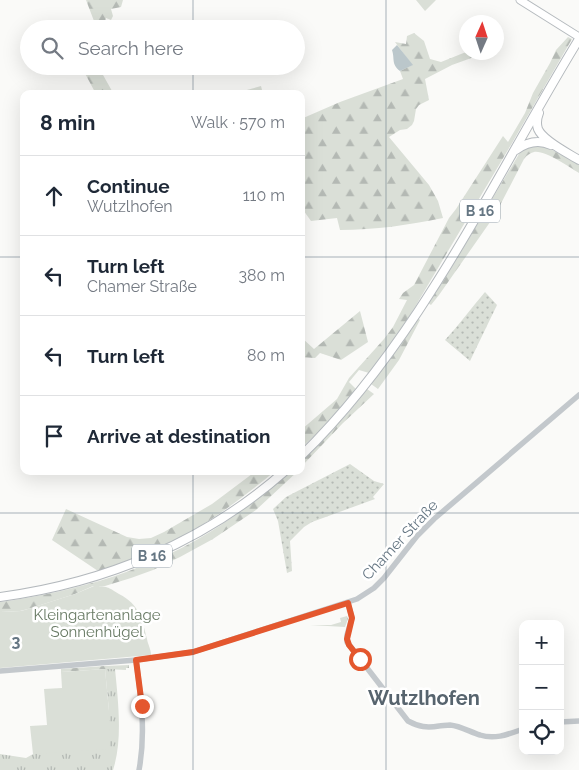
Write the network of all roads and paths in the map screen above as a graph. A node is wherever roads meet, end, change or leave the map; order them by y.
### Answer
1 (520, 0) edge
2 (579, 38) edge
3 (543, 102) junction
4 (562, 150) junction
5 (514, 152) junction
6 (579, 160) edge
7 (579, 394) edge
8 (305, 452) edge
9 (280, 475) edge
10 (0, 597) edge
11 (348, 603) junction
12 (136, 660) junction
13 (0, 671) edge
14 (564, 722) edge
15 (579, 722) edge
16 (519, 730) edge
17 (139, 770) edge

1 - 2 main road
2 - 3 highway, B 16
3 - 4 highway, B 16
3 - 5 highway, B 16
4 - 5 highway
4 - 6 highway
5 - 8 highway, B 16
7 - 11 street, Chamer Straße
9 - 10 highway, B 16
11 - 12 street, Chamer Straße
11 - 16 street
12 - 13 street, Chamer Straße
12 - 17 street
14 - 15 street

